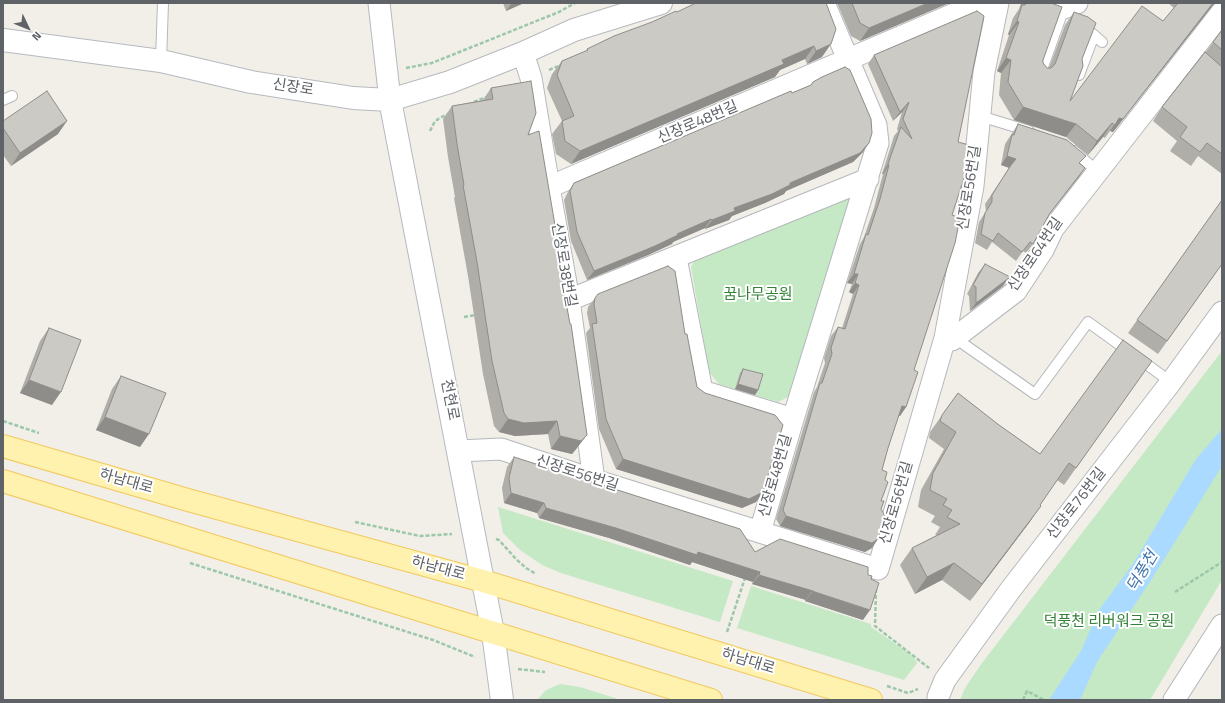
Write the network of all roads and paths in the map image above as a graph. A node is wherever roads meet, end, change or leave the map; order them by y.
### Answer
1 (163, 3) edge
2 (379, 3) edge
3 (575, 3) edge
4 (609, 3) edge
5 (661, 3) edge
6 (824, 3) edge
7 (997, 5) edge
8 (1071, 6) edge
9 (1222, 12) edge
10 (574, 30) junction
11 (1094, 35) junction
12 (3, 40) edge
13 (1102, 42) dead end
14 (524, 53) junction
15 (848, 60) junction
16 (161, 61) junction
17 (387, 72) junction
18 (1040, 75) edge
19 (1079, 75) edge
20 (488, 96) dead end
21 (390, 100) junction
22 (468, 105) edge
23 (454, 111) edge
24 (980, 116) junction
25 (430, 131) dead end
26 (1036, 134) edge
27 (1064, 143) edge
28 (1097, 171) junction
29 (868, 179) junction
30 (549, 187) junction
31 (676, 258) junction
32 (569, 300) junction
33 (1222, 312) edge
34 (479, 315) dead end
35 (464, 317) dead end
36 (948, 339) junction
37 (1171, 382) junction
38 (793, 419) junction
39 (3, 421) edge
40 (40, 433) dead end
41 (3, 446) edge
42 (459, 451) junction
43 (594, 480) junction
44 (3, 481) edge
45 (351, 521) dead end
46 (473, 532) junction
47 (760, 532) junction
48 (499, 540) dead end
49 (185, 561) dead end
50 (1222, 562) edge
51 (878, 569) junction
52 (746, 575) edge
53 (482, 581) junction
54 (1175, 592) dead end
55 (1222, 625) edge
56 (727, 632) dead end
57 (493, 633) junction
58 (498, 666) junction
59 (546, 672) dead end
60 (945, 680) junction
61 (502, 700) edge
62 (711, 700) edge
63 (870, 700) edge
64 (938, 700) edge
65 (1023, 700) edge
66 (1044, 700) edge
67 (1174, 700) edge

1 - 16 lane
2 - 17 street
3 - 17 path
4 - 10 street, 신장로
5 - 10 street, 신장로
6 - 15 street, 신장로48번길
7 - 15 street, 신장로56번길
7 - 24 street, 신장로56번길
8 - 11 lane
8 - 18 lane
9 - 28 street, 신장로64번길
10 - 14 street, 신장로
11 - 13 lane
11 - 19 lane
12 - 16 street, 신장로
14 - 21 street, 신장로
14 - 30 street, 신장로38번길
15 - 29 street, 신장로48번길
15 - 30 street, 신장로48번길
16 - 21 street, 신장로
17 - 21 street
20 - 22 path
21 - 42 street, 천현로
23 - 25 path
24 - 26 lane
24 - 36 street, 신장로56번길
27 - 28 lane
28 - 36 street, 신장로64번길
29 - 31 street
29 - 38 street, 신장로48번길
30 - 32 street, 신장로38번길
31 - 32 street
31 - 38 street, 신장로48번길
32 - 43 street, 신장로38번길
33 - 37 street, 신장로76번길
34 - 35 path
36 - 37 lane
36 - 51 street, 신장로56번길
37 - 60 street, 신장로76번길
38 - 47 street, 신장로48번길
39 - 40 path
41 - 53 main road, 하남대로
42 - 43 street, 신장로56번길
42 - 46 street, 천현로
43 - 47 street, 신장로56번길
44 - 57 main road
45 - 46 path
46 - 48 path
46 - 53 street, 천현로
47 - 51 street, 신장로56번길
49 - 58 path
50 - 54 path
51 - 60 path
52 - 56 path
53 - 57 street, 천현로
53 - 63 main road, 하남대로
55 - 67 street
57 - 58 street, 천현로
57 - 62 main road
58 - 59 path
58 - 61 street, 천현로
60 - 64 street, 신장로76번길
65 - 66 path

